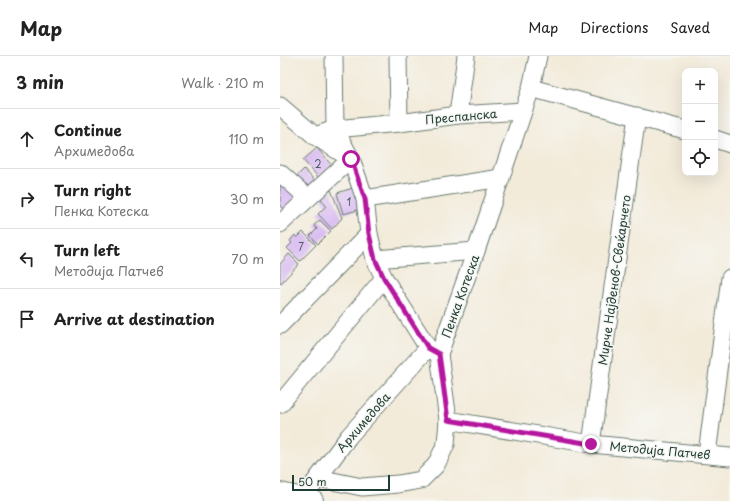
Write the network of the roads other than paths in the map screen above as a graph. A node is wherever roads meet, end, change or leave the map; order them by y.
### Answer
1 (334, 56) edge
2 (398, 56) edge
3 (466, 56) edge
4 (538, 56) edge
5 (531, 88) junction
6 (280, 106) edge
7 (523, 111) junction
8 (458, 115) junction
9 (637, 116) junction
10 (399, 123) junction
11 (336, 129) junction
12 (682, 129) edge
13 (315, 136) junction
14 (718, 140) edge
15 (730, 144) edge
16 (351, 159) junction
17 (280, 173) edge
18 (501, 178) junction
19 (308, 198) junction
20 (365, 199) junction
21 (280, 224) edge
22 (369, 234) junction
23 (476, 251) junction
24 (375, 259) junction
25 (384, 278) junction
26 (730, 278) edge
27 (280, 325) edge
28 (434, 351) junction
29 (282, 398) edge
30 (448, 420) junction
31 (591, 444) junction
32 (707, 454) junction
33 (730, 457) edge
34 (318, 478) junction
35 (280, 494) edge
36 (307, 500) edge

1 - 11 street
2 - 10 street
3 - 8 street
4 - 5 street, Пенка Котеска
5 - 7 street, Пенка Котеска
5 - 9 street
6 - 13 street
7 - 8 street, Преспанска
7 - 18 street, Пенка Котеска
8 - 10 street, Преспанска
9 - 12 street
9 - 31 street, Мирче Најденов-Свеќарчето
10 - 11 street, Преспанска
11 - 13 street, Преспанска
11 - 16 street
13 - 16 street
14 - 15 street
16 - 19 street
16 - 20 street
17 - 19 street
18 - 20 street
18 - 23 street, Пенка Котеска
19 - 21 street
20 - 22 street
22 - 24 street
22 - 27 street
23 - 24 street
23 - 28 street, Пенка Котеска
24 - 25 street
25 - 28 street
25 - 29 street
26 - 32 street
28 - 30 street, Пенка Котеска
28 - 34 street, Архимедова
30 - 31 street, Методиjа Патчев
30 - 34 street, Пенка Котеска
31 - 32 street, Методиjа Патчев
32 - 33 street, Методиjа Патчев
34 - 36 street, Архимедова
35 - 36 main road

